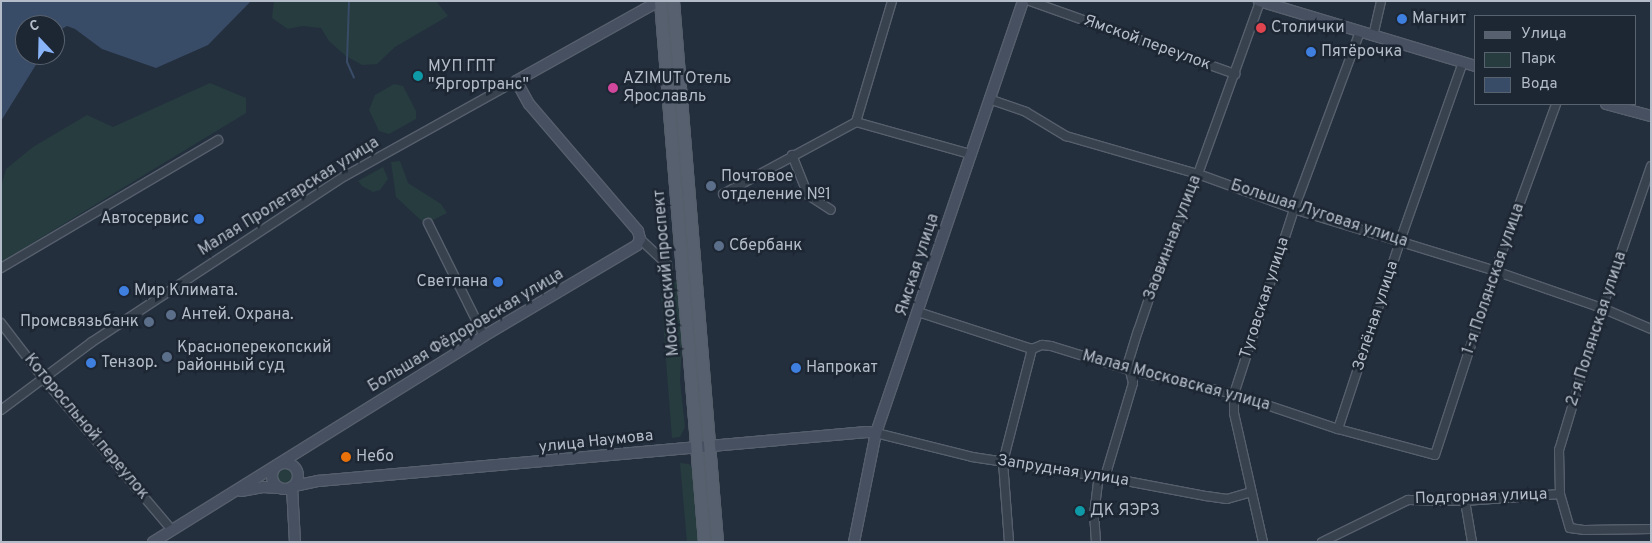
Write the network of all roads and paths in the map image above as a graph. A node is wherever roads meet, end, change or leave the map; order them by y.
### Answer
1 (659, 1) edge
2 (673, 1) edge
3 (892, 1) edge
4 (1023, 1) edge
5 (1030, 1) edge
6 (1259, 1) edge
7 (1381, 1) edge
8 (1360, 32) junction
9 (1373, 36) junction
10 (1463, 62) junction
11 (1474, 65) edge
12 (1234, 74) junction
13 (516, 82) junction
14 (989, 98) junction
15 (1556, 105) edge
16 (1610, 105) edge
17 (1651, 116) edge
18 (856, 122) junction
19 (218, 140) dead end
20 (970, 154) junction
21 (792, 155) junction
22 (1651, 166) edge
23 (1198, 174) junction
24 (723, 194) dead end
25 (1294, 209) junction
26 (832, 210) dead end
27 (428, 223) dead end
28 (640, 239) junction
29 (1400, 241) junction
30 (1, 268) edge
31 (1495, 271) junction
32 (668, 274) dead end
33 (1602, 308) junction
34 (918, 312) junction
35 (1, 323) edge
36 (1651, 329) edge
37 (484, 336) junction
38 (1032, 349) junction
39 (1129, 370) junction
40 (43, 378) junction
41 (1234, 394) junction
42 (1, 410) edge
43 (1338, 429) junction
44 (876, 433) junction
45 (711, 446) junction
46 (306, 447) junction
47 (697, 447) junction
48 (1435, 455) joint
49 (1003, 462) junction
50 (278, 465) junction
51 (297, 471) junction
52 (1102, 477) junction
53 (318, 481) junction
54 (293, 487) junction
55 (279, 488) junction
56 (1251, 492) junction
57 (231, 494) junction
58 (1560, 494) junction
59 (1465, 501) junction
60 (293, 515) junction
61 (1651, 529) edge
62 (172, 530) junction
63 (153, 542) edge
64 (295, 542) edge
65 (704, 542) edge
66 (717, 542) edge
67 (854, 542) edge
68 (1009, 542) edge
69 (1096, 542) edge
70 (1263, 542) edge
71 (1322, 542) edge
72 (1472, 542) edge

1 - 13 street, Малая Пролетарская улица
1 - 47 main road, Московский проспект
2 - 45 main road, Московский проспект
3 - 18 street
4 - 14 street, Ямская улица
5 - 12 street, Ямской переулок
6 - 8 street
6 - 12 street, Заовинная улица
7 - 9 street
8 - 9 street
8 - 25 street, Туговская улица
9 - 10 street
10 - 11 street
10 - 29 street, Зелёная улица
12 - 23 street, Заовинная улица
13 - 28 street
13 - 40 street, Малая Пролетарская улица
14 - 20 street, Ямская улица
14 - 23 street, Большая Луговая улица
15 - 31 street, 1-я Полянская улица
16 - 17 street
18 - 20 street
18 - 21 street
19 - 30 street
20 - 34 street, Ямская улица
21 - 24 street
21 - 26 street
22 - 33 street, 2-я Полянская улица
23 - 25 street, Большая Луговая улица
23 - 39 street, Заовинная улица
25 - 29 street, Большая Луговая улица
25 - 41 street, Туговская улица
27 - 37 street
28 - 32 street
28 - 37 street, Большая Фёдоровская улица
29 - 31 street, Большая Луговая улица
29 - 43 street, Зелёная улица
31 - 33 street, Большая Луговая улица
31 - 48 street, 1-я Полянская улица
33 - 36 street, Большая Луговая улица
33 - 58 street, 2-я Полянская улица
34 - 38 street, Малая Московская улица
34 - 44 street, Ямская улица
35 - 40 street, Которосльной переулок
37 - 46 street, Большая Фёдоровская улица
38 - 39 street, Малая Московская улица
38 - 49 street
39 - 41 street, Малая Московская улица
39 - 52 street, Заовинная улица
40 - 42 street, Малая Пролетарская улица
40 - 62 street, Которосльной переулок
41 - 43 street, Малая Московская улица
41 - 56 street, Туговская улица
43 - 48 street, Малая Московская улица
44 - 45 street, улица Наумова
44 - 49 street, Запрудная улица
44 - 67 street, Ямская улица
45 - 47 street, улица Наумова
45 - 66 main road, Московский проспект
46 - 50 street, Большая Фёдоровская улица
46 - 51 street
47 - 53 street, улица Наумова
47 - 65 main road, Московский проспект
49 - 52 street, Запрудная улица
49 - 68 street
50 - 51 street
50 - 55 street
50 - 57 street, Большая Фёдоровская улица
51 - 53 street, улица Наумова
51 - 54 street
52 - 56 street, Запрудная улица
52 - 69 street, Заовинная улица
53 - 54 street, улица Наумова
54 - 55 street
54 - 60 street
55 - 57 street, Большая Фёдоровская улица
55 - 60 street
56 - 70 street, Туговская улица
57 - 62 street, Большая Фёдоровская улица
58 - 59 street, Подгорная улица
58 - 61 street, 2-я Полянская улица
59 - 71 street, Подгорная улица
59 - 72 street
60 - 64 street
62 - 63 street, Большая Фёдоровская улица

